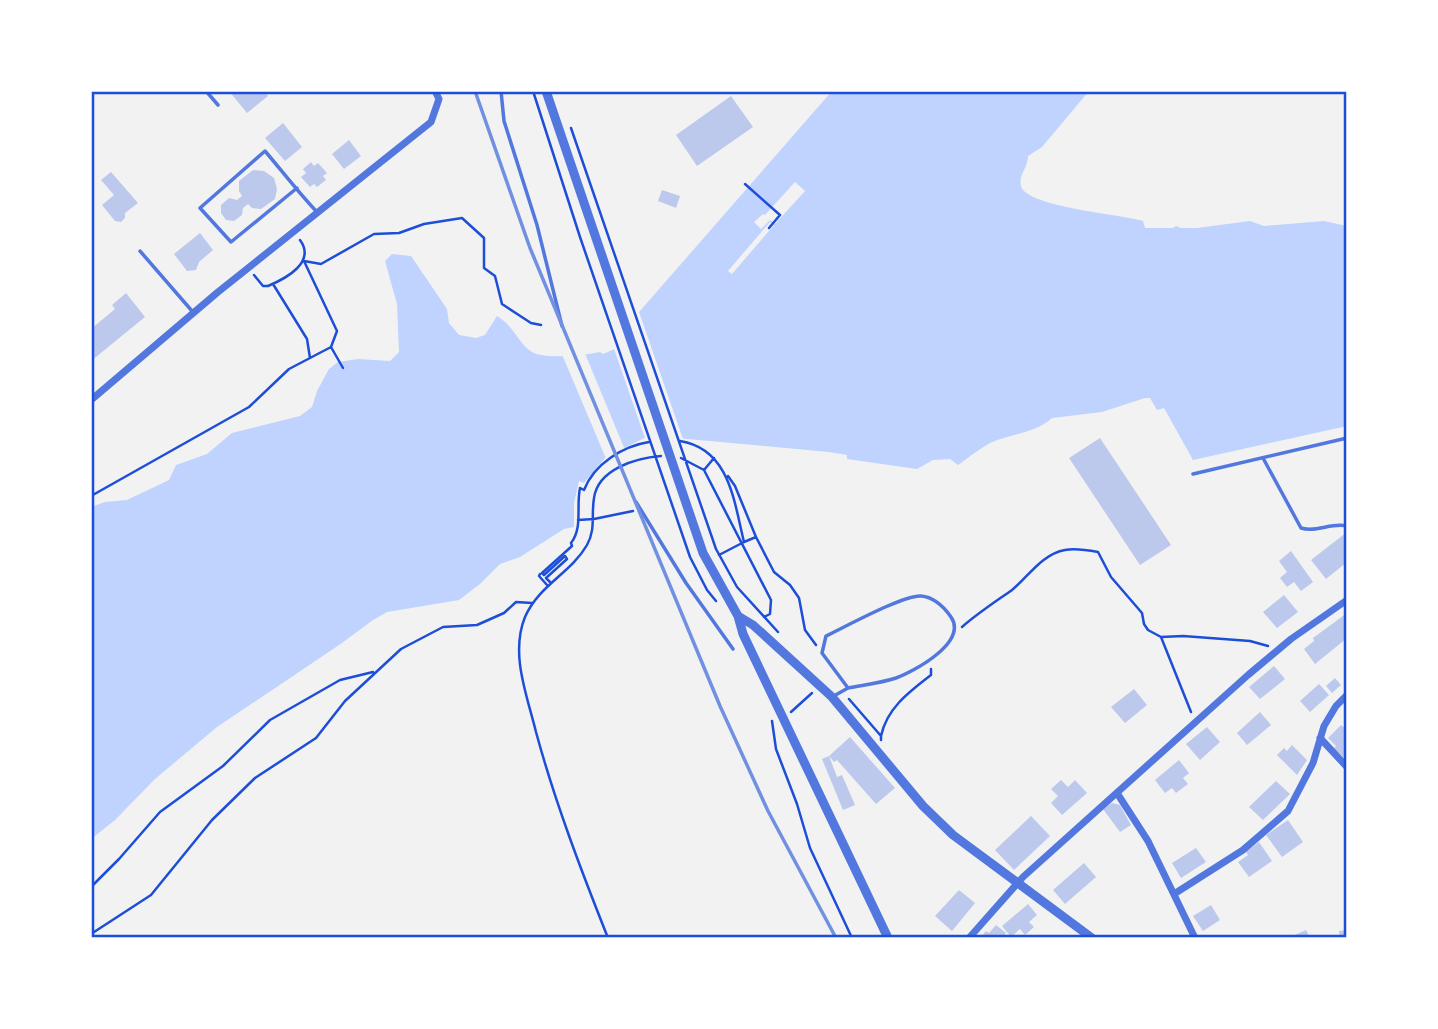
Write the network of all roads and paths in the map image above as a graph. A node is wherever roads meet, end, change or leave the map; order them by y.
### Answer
1 (206, 91) edge
2 (435, 91) edge
3 (501, 91) edge
4 (533, 91) edge
5 (546, 91) edge
6 (218, 105) dead end
7 (571, 127) dead end
8 (746, 184) dead end
9 (297, 188) junction
10 (318, 212) junction
11 (769, 228) dead end
12 (294, 231) junction
13 (140, 251) dead end
14 (304, 261) junction
15 (249, 267) junction
16 (273, 284) junction
17 (194, 313) junction
18 (541, 325) dead end
19 (562, 326) dead end
20 (331, 347) junction
21 (310, 358) junction
22 (343, 368) dead end
23 (91, 400) edge
24 (1347, 438) edge
25 (662, 456) dead end
26 (671, 457) dead end
27 (714, 458) dead end
28 (1264, 458) junction
29 (705, 470) junction
30 (726, 473) dead end
31 (1193, 474) dead end
32 (91, 496) edge
33 (636, 502) dead end
34 (633, 512) dead end
35 (594, 519) junction
36 (578, 520) dead end
37 (1347, 526) edge
38 (756, 537) junction
39 (743, 543) junction
40 (719, 555) junction
41 (542, 573) dead end
42 (547, 585) junction
43 (707, 590) dead end
44 (1347, 601) edge
45 (532, 603) junction
46 (738, 616) junction
47 (955, 634) junction
48 (1161, 637) junction
49 (733, 649) dead end
50 (1278, 649) junction
51 (822, 653) junction
52 (931, 660) junction
53 (373, 673) junction
54 (848, 688) junction
55 (1347, 695) edge
56 (832, 697) junction
57 (772, 721) dead end
58 (1196, 722) junction
59 (881, 736) dead end
60 (1320, 738) junction
61 (1347, 767) edge
62 (1117, 793) junction
63 (1017, 882) junction
64 (91, 887) edge
65 (1174, 894) junction
66 (91, 934) edge
67 (608, 938) edge
68 (852, 938) edge
69 (888, 938) edge
70 (970, 938) edge
71 (1092, 938) edge
72 (1195, 938) edge

1 - 6 lane
2 - 10 street
3 - 19 lane
4 - 43 path
5 - 46 street
7 - 40 path
8 - 11 path
9 - 9 lane
9 - 10 lane
10 - 12 street
12 - 14 path
12 - 15 street
13 - 17 lane
14 - 16 path
14 - 18 path
14 - 20 path
15 - 16 path
15 - 17 street
16 - 21 path
17 - 23 street
20 - 21 path
20 - 22 path
21 - 32 path
24 - 28 lane
25 - 35 path
26 - 29 path
27 - 29 path
28 - 31 lane
28 - 37 lane
29 - 39 path
30 - 38 path
33 - 49 lane
34 - 35 path
35 - 36 path
35 - 42 path
38 - 39 path
38 - 51 path
39 - 40 path
39 - 40 path
41 - 42 path
42 - 45 path
44 - 50 street
45 - 53 path
45 - 67 path
46 - 56 street
46 - 69 street
47 - 48 path
47 - 51 lane
47 - 52 lane
48 - 50 path
48 - 58 path
50 - 58 street
51 - 54 lane
52 - 54 lane
52 - 59 path
53 - 64 path
53 - 66 path
54 - 56 lane
55 - 60 street
56 - 63 street
57 - 68 path
58 - 62 street
60 - 61 street
60 - 65 street
62 - 63 street
62 - 65 street
63 - 70 street
63 - 71 street
65 - 72 street

